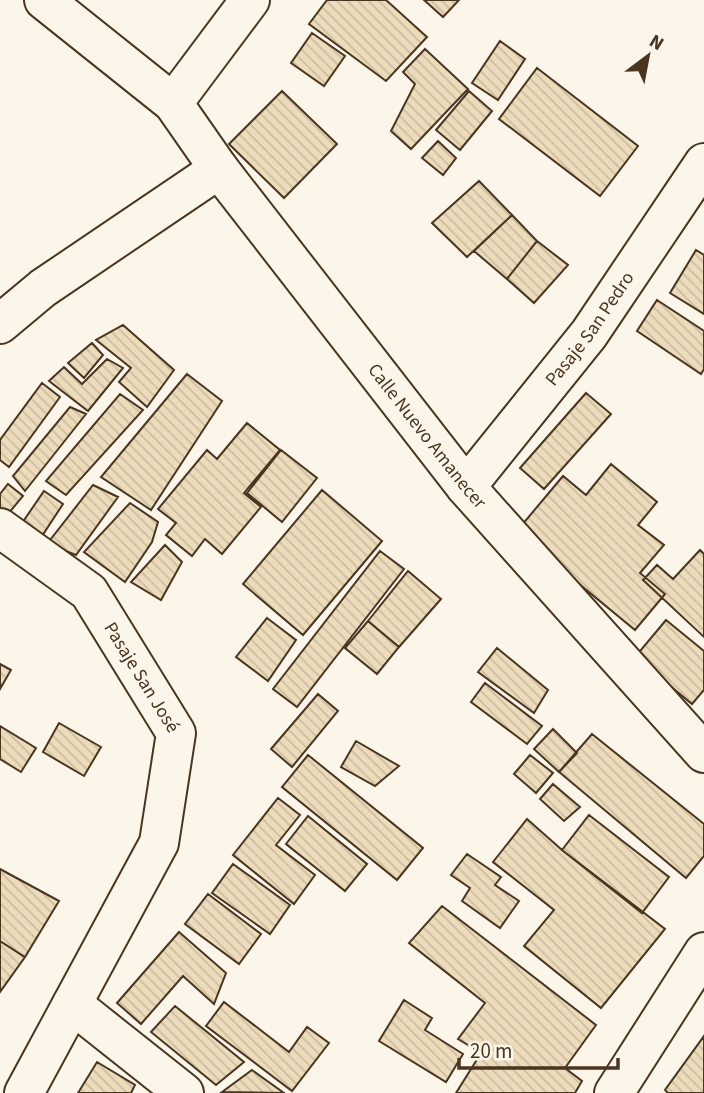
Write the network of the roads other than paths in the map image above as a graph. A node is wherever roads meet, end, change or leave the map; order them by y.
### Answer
1 (44, 0) edge
2 (250, 0) edge
3 (173, 103) junction
4 (704, 163) edge
5 (219, 169) junction
6 (0, 324) edge
7 (466, 487) junction
8 (0, 528) edge
9 (704, 753) edge
10 (704, 953) edge
11 (72, 1004) junction
12 (24, 1093) edge
13 (184, 1093) edge
14 (614, 1093) edge

1 - 3 street, Calle Nuevo Amanecer
2 - 3 street
3 - 5 street, Calle Nuevo Amanecer
4 - 7 street, Pasaje San Pedro
5 - 6 street
5 - 7 street, Calle Nuevo Amanecer
7 - 9 street, Calle Nuevo Amanecer
8 - 11 street, Pasaje San José
10 - 14 street
11 - 12 street, Pasaje San José
11 - 13 street

